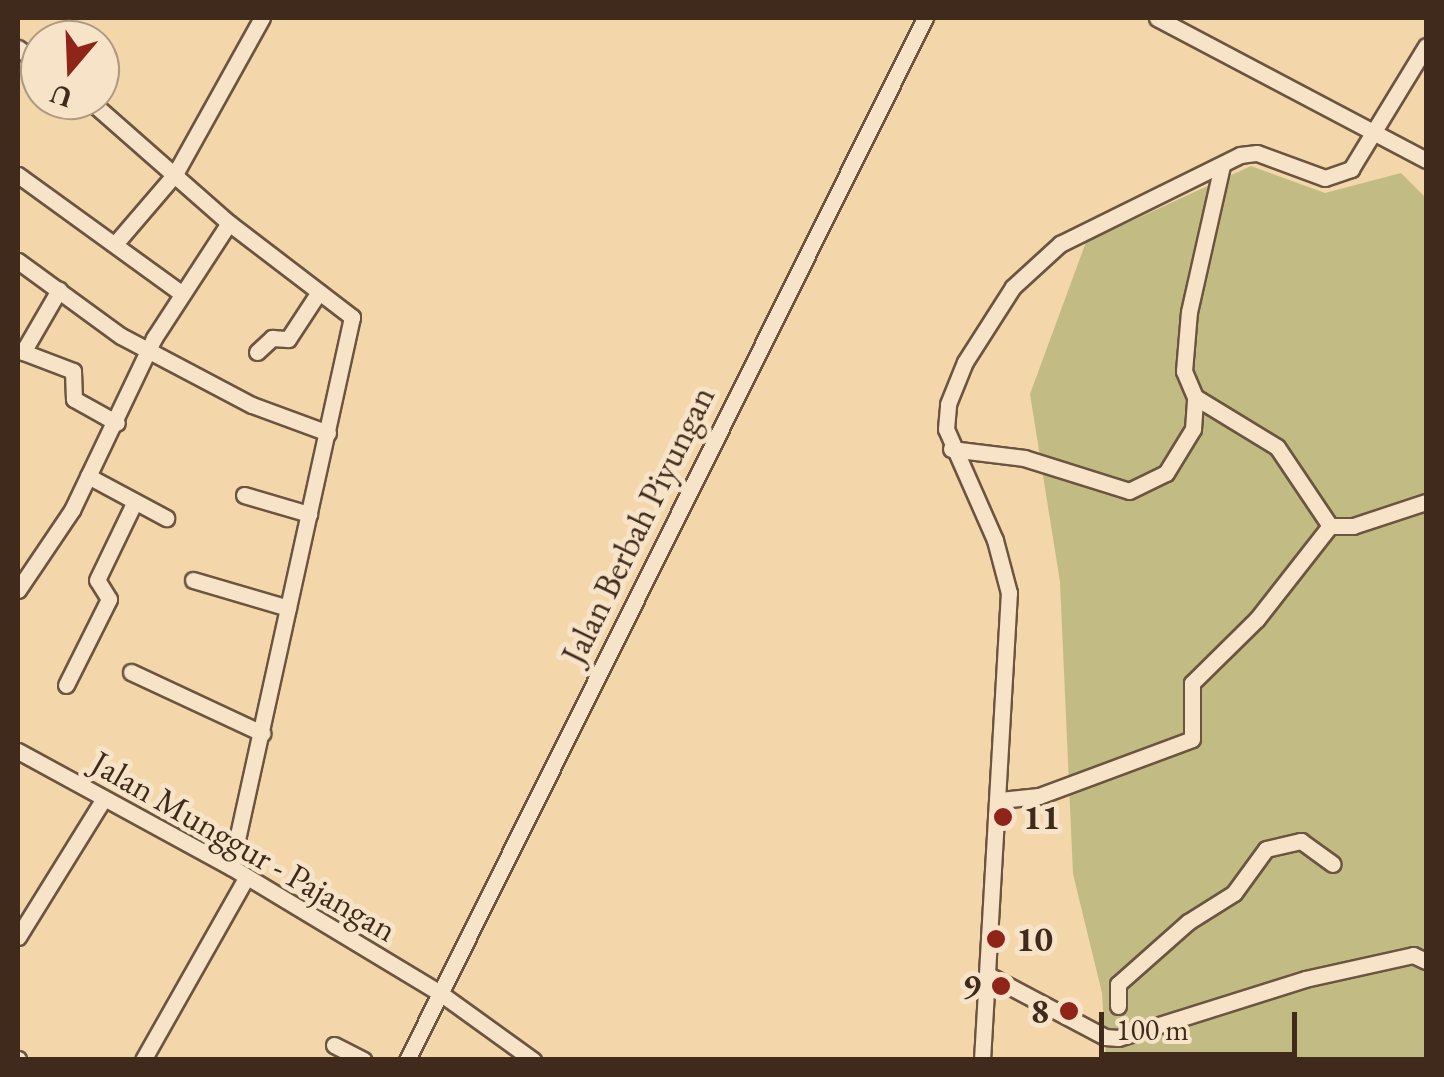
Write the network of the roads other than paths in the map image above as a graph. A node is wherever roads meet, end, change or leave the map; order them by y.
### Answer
1 (262, 18) edge
2 (925, 18) edge
3 (1156, 18) edge
4 (1426, 46) edge
5 (113, 120) edge
6 (1374, 134) junction
7 (1426, 160) edge
8 (1222, 165) junction
9 (18, 174) edge
10 (176, 174) junction
11 (229, 223) junction
12 (115, 244) junction
13 (18, 262) edge
14 (59, 290) junction
15 (319, 292) junction
16 (182, 293) junction
17 (148, 350) junction
18 (20, 351) edge
19 (257, 352) dead end
20 (1195, 397) junction
21 (117, 423) junction
22 (328, 433) junction
23 (950, 449) junction
24 (88, 476) junction
25 (244, 495) dead end
26 (1426, 502) edge
27 (134, 503) junction
28 (309, 514) junction
29 (166, 518) dead end
30 (1330, 526) junction
31 (193, 580) dead end
32 (18, 590) edge
33 (288, 608) junction
34 (131, 672) dead end
35 (66, 685) dead end
36 (262, 733) junction
37 (18, 751) edge
38 (1084, 790) dead end
39 (103, 800) junction
40 (999, 805) junction
41 (1333, 864) dead end
42 (231, 867) junction
43 (246, 878) junction
44 (18, 937) edge
45 (1426, 961) edge
46 (990, 976) junction
47 (440, 993) junction
48 (1118, 1006) dead end
49 (334, 1045) dead end
50 (143, 1060) edge
51 (363, 1060) edge
52 (407, 1060) edge
53 (533, 1060) edge
54 (982, 1060) edge

1 - 10 street
2 - 47 street, Jalan Berbah Piyungan
3 - 6 street
4 - 6 street
5 - 10 street
6 - 7 street
6 - 8 street
8 - 20 street
8 - 23 street
9 - 12 street
10 - 11 street
10 - 12 street
11 - 15 street
11 - 16 street
12 - 16 street
13 - 14 street
14 - 17 street
14 - 18 street
15 - 19 street
15 - 22 street
16 - 17 street
17 - 21 street
17 - 22 street
18 - 21 street
20 - 23 street
20 - 30 street
21 - 24 street
22 - 28 street
23 - 40 street
24 - 27 street
24 - 32 street
25 - 28 street
26 - 30 street
27 - 29 street
27 - 35 street
28 - 33 street
30 - 40 street
31 - 33 street
33 - 36 street
34 - 36 street
36 - 42 street
37 - 39 street, Jalan Munggur - Pajangan
38 - 40 street
39 - 42 street, Jalan Munggur - Pajangan
39 - 44 street
40 - 46 street
41 - 48 street
42 - 43 street, Jalan Munggur - Pajangan
43 - 47 street, Jalan Munggur - Pajangan
43 - 50 street
45 - 46 street
46 - 54 street
47 - 52 street, Jalan Berbah Piyungan
47 - 53 street, Jalan Munggur - Pajangan
49 - 51 street

